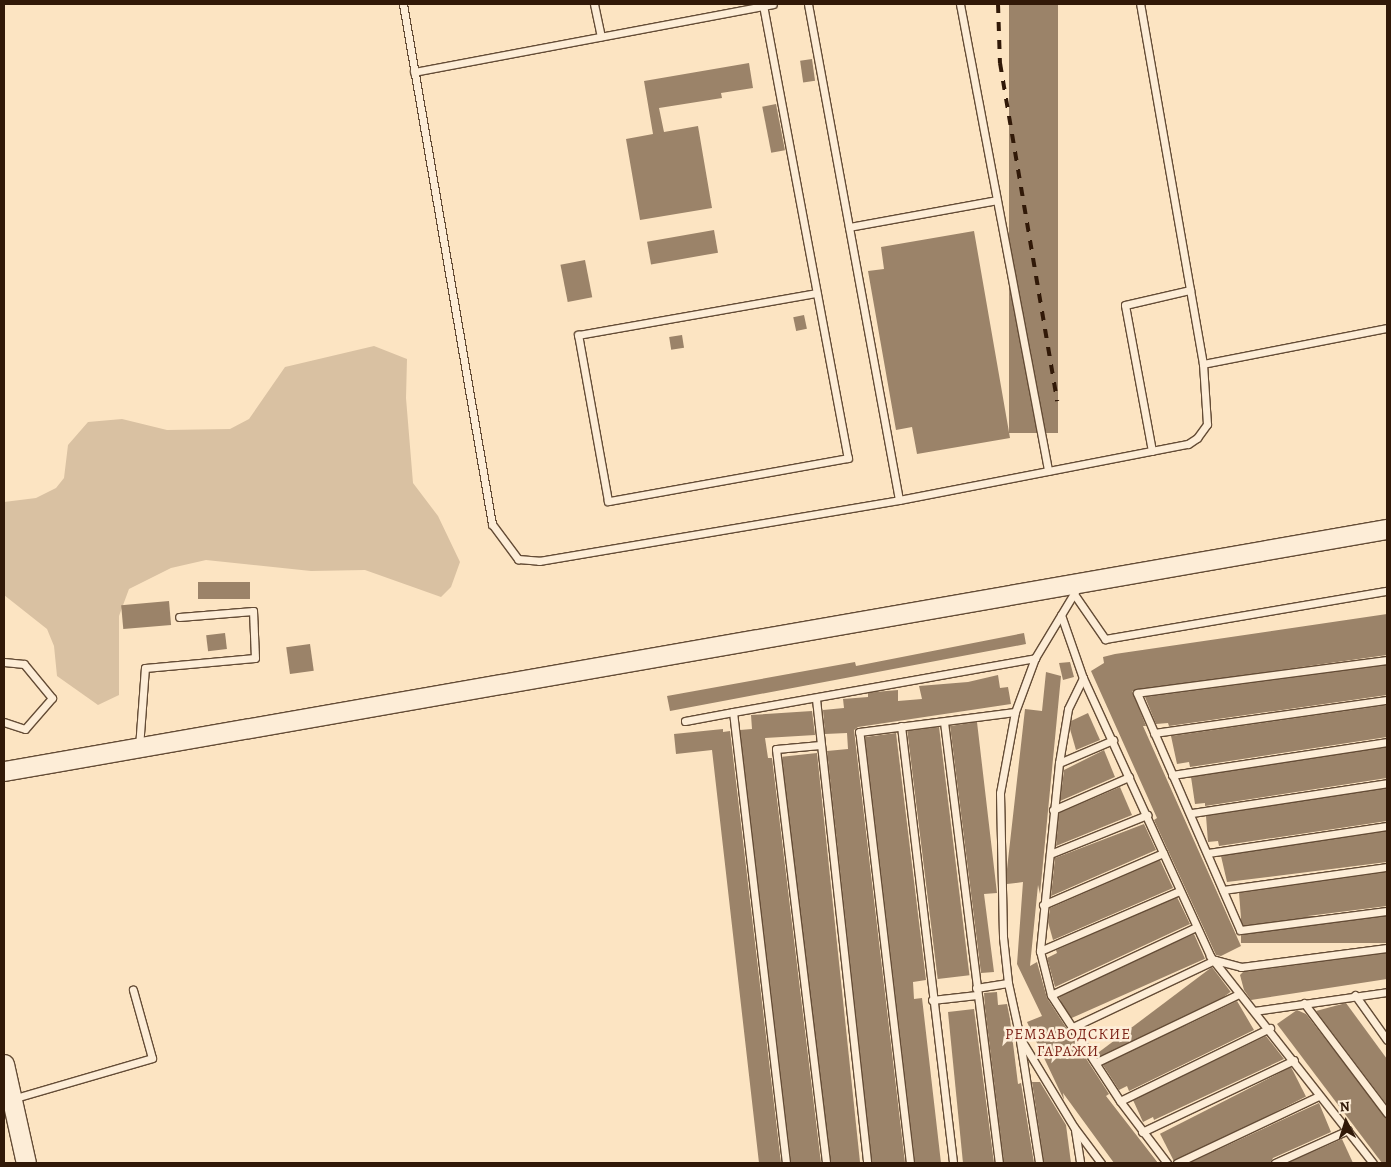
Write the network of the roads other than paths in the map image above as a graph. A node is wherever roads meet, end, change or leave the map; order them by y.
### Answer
1 (403, 4) edge
2 (594, 4) edge
3 (773, 4) edge
4 (808, 4) edge
5 (960, 4) edge
6 (1140, 4) edge
7 (763, 5) junction
8 (601, 36) junction
9 (414, 72) junction
10 (997, 200) junction
11 (849, 226) junction
12 (1190, 290) junction
13 (816, 293) junction
14 (1387, 328) edge
15 (1203, 364) junction
16 (1152, 451) junction
17 (1048, 471) junction
18 (899, 500) junction
19 (1387, 529) edge
20 (1077, 590) junction
21 (1387, 591) edge
22 (1061, 615) junction
23 (179, 617) dead end
24 (1035, 658) junction
25 (1387, 660) edge
26 (4, 662) edge
27 (1083, 678) junction
28 (816, 698) junction
29 (1387, 700) edge
30 (732, 712) junction
31 (1015, 712) junction
32 (685, 721) dead end
33 (4, 722) edge
34 (944, 722) junction
35 (901, 726) junction
36 (1154, 733) junction
37 (1113, 740) junction
38 (1387, 742) edge
39 (820, 745) junction
40 (139, 747) junction
41 (1059, 763) junction
42 (4, 771) edge
43 (1172, 775) junction
44 (1129, 777) junction
45 (1387, 783) edge
46 (1053, 810) junction
47 (1192, 813) junction
48 (1147, 815) junction
49 (1387, 826) edge
50 (1208, 853) junction
51 (1050, 854) junction
52 (1163, 854) junction
53 (1387, 867) edge
54 (1223, 890) junction
55 (1179, 891) junction
56 (1043, 905) junction
57 (1387, 911) edge
58 (1196, 927) junction
59 (1387, 948) edge
60 (1040, 951) junction
61 (1215, 960) junction
62 (1008, 982) junction
63 (133, 990) dead end
64 (976, 992) junction
65 (1387, 992) edge
66 (1239, 994) junction
67 (1051, 995) junction
68 (1355, 995) junction
69 (932, 1000) junction
70 (1304, 1003) junction
71 (1254, 1011) junction
72 (1073, 1027) junction
73 (1270, 1028) junction
74 (1020, 1038) junction
75 (1387, 1040) edge
76 (1294, 1060) junction
77 (1097, 1062) junction
78 (4, 1064) edge
79 (1319, 1096) junction
80 (1120, 1101) junction
81 (10, 1105) edge
82 (1387, 1113) edge
83 (1074, 1127) junction
84 (1348, 1130) junction
85 (1142, 1132) junction
86 (26, 1163) edge
87 (786, 1163) edge
88 (826, 1163) edge
89 (867, 1163) edge
90 (910, 1163) edge
91 (953, 1163) edge
92 (999, 1163) edge
93 (1039, 1163) edge
94 (1080, 1163) edge
95 (1101, 1163) edge
96 (1167, 1163) edge
97 (1177, 1163) edge
98 (1275, 1163) edge
99 (1373, 1163) edge

1 - 9 lane
2 - 8 lane
3 - 7 lane
4 - 11 lane
5 - 10 lane
6 - 12 lane
7 - 8 lane
7 - 13 lane
8 - 9 lane
9 - 18 lane
10 - 11 lane
10 - 17 lane
11 - 18 lane
12 - 15 lane
12 - 16 lane
13 - 13 lane
14 - 15 lane
15 - 16 lane
16 - 17 lane
17 - 18 lane
19 - 20 street
20 - 21 lane
20 - 22 lane
20 - 40 street
22 - 24 lane
22 - 27 lane
23 - 40 lane
24 - 28 lane
24 - 31 lane
25 - 36 lane
26 - 33 lane
27 - 37 lane
27 - 41 lane
28 - 30 lane
28 - 39 lane
29 - 36 lane
30 - 32 lane
30 - 87 lane
31 - 34 lane
31 - 62 lane
34 - 35 lane
34 - 64 lane
35 - 69 lane
35 - 90 lane
36 - 43 lane
37 - 41 lane
37 - 44 lane
38 - 43 lane
39 - 88 lane
39 - 89 lane
40 - 42 street
41 - 46 lane
43 - 47 lane
44 - 46 lane
44 - 48 lane
45 - 47 lane
46 - 51 lane
47 - 50 lane
48 - 51 lane
48 - 52 lane
49 - 50 lane
50 - 54 lane
51 - 56 lane
52 - 55 lane
52 - 56 lane
53 - 54 lane
54 - 57 lane
55 - 58 lane
55 - 60 lane
56 - 60 lane
58 - 61 lane
58 - 67 lane
59 - 61 lane
60 - 67 lane
61 - 66 lane
61 - 72 lane
62 - 64 lane
62 - 74 lane
63 - 81 lane
64 - 69 lane
64 - 92 lane
65 - 68 lane
66 - 71 lane
66 - 77 lane
67 - 72 lane
68 - 70 lane
68 - 75 lane
69 - 91 lane
70 - 71 lane
70 - 82 lane
71 - 73 lane
72 - 77 lane
73 - 76 lane
73 - 80 lane
74 - 83 lane
74 - 93 lane
76 - 79 lane
76 - 85 lane
77 - 80 lane
78 - 81 street
79 - 84 lane
79 - 97 lane
80 - 85 lane
81 - 86 street
83 - 94 lane
83 - 95 lane
84 - 98 lane
84 - 99 lane
85 - 96 lane

